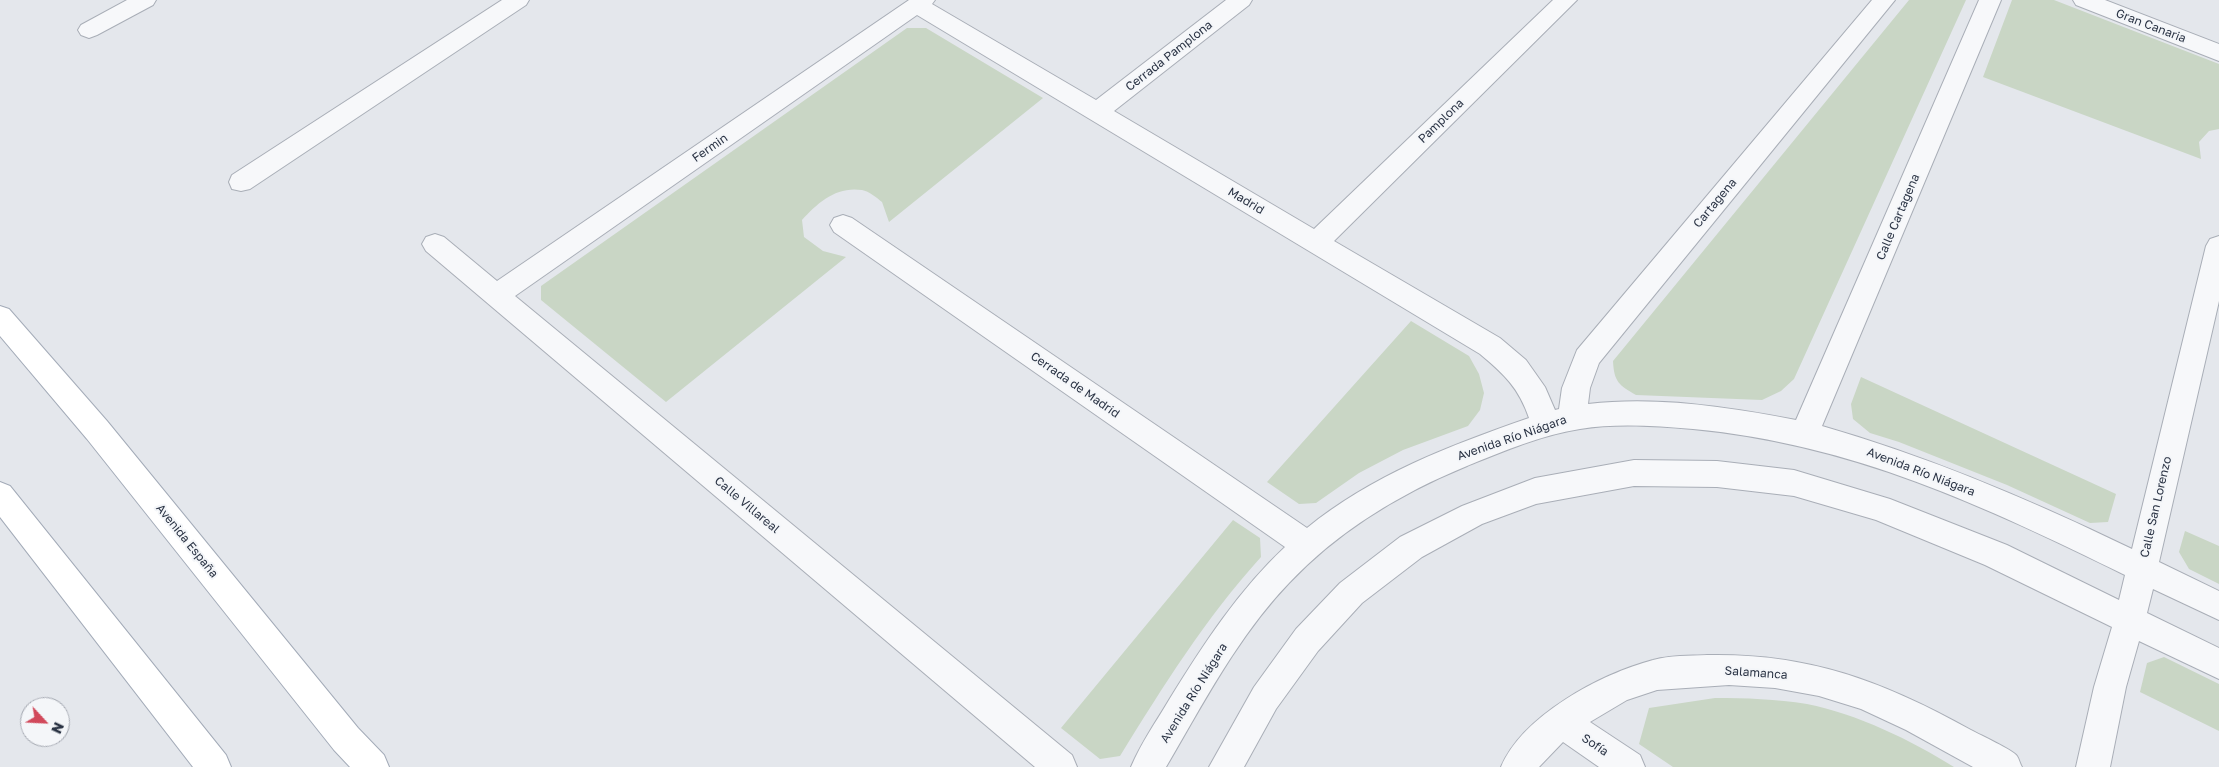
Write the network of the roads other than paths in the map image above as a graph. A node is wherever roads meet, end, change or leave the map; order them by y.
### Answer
1 (144, 0) edge
2 (518, 0) edge
3 (1241, 0) edge
4 (1566, 0) edge
5 (1884, 0) edge
6 (1990, 0) edge
7 (2084, 0) edge
8 (920, 2) edge
9 (89, 30) dead end
10 (2219, 53) edge
11 (1097, 112) junction
12 (241, 182) dead end
13 (843, 225) dead end
14 (1316, 243) junction
15 (434, 244) dead end
16 (2219, 246) edge
17 (496, 295) junction
18 (0, 317) edge
19 (1559, 422) junction
20 (1805, 433) junction
21 (0, 495) edge
22 (1306, 546) junction
23 (2142, 569) junction
24 (2219, 606) edge
25 (2130, 620) junction
26 (2219, 664) edge
27 (1562, 722) junction
28 (214, 767) edge
29 (372, 767) edge
30 (1060, 767) edge
31 (1148, 767) edge
32 (1226, 767) edge
33 (1518, 767) edge
34 (1628, 767) edge
35 (2005, 767) edge
36 (2093, 767) edge

1 - 9 street
2 - 12 street
3 - 11 street, Cerrada Pamplona
4 - 14 street, Pamplona
5 - 19 street, Cartagena
6 - 20 street, Calle Cartagena
7 - 10 street, Gran Canaria
8 - 11 street, Madrid
8 - 17 street, Fermin
11 - 14 street, Madrid
13 - 22 street, Cerrada de Madrid
14 - 19 street, Madrid
15 - 17 street, Calle Villareal
16 - 23 street, Calle San Lorenzo
17 - 30 street, Calle Villareal
18 - 29 main road, Avenida España
19 - 20 street, Avenida Río Niágara
19 - 22 street, Avenida Río Niágara
20 - 23 street, Avenida Río Niágara
21 - 28 main road
22 - 31 street, Avenida Río Niágara
23 - 24 street, Avenida Río Niágara
23 - 25 street, Calle San Lorenzo
25 - 26 street
25 - 32 street
25 - 36 street, Calle San Lorenzo
27 - 33 street, Salamanca
27 - 34 street, Sofía
27 - 35 street, Salamanca

